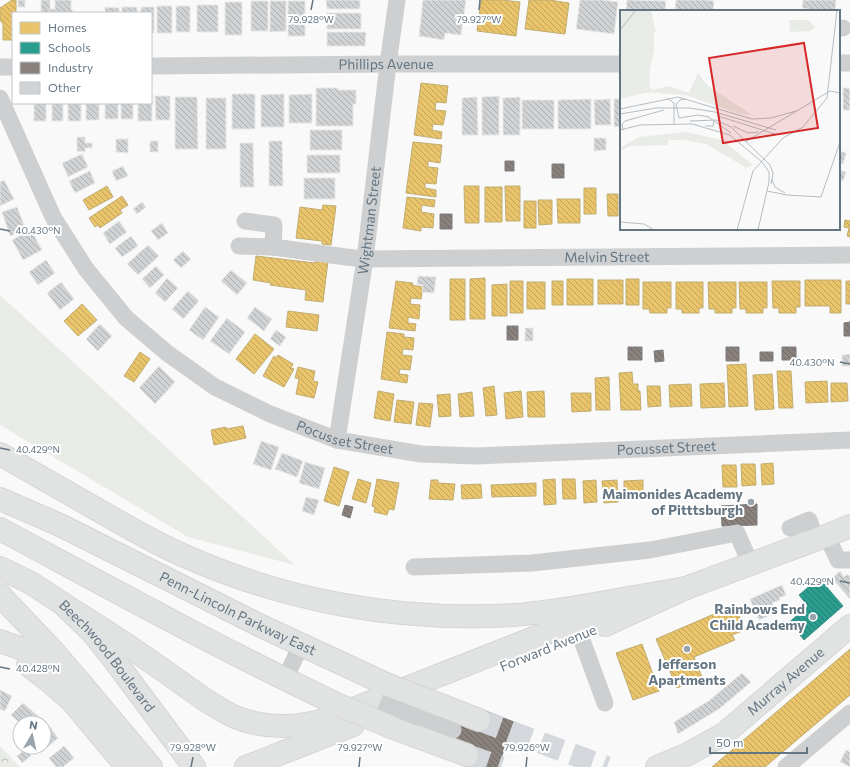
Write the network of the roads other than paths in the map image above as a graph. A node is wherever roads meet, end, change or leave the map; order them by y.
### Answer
1 (397, 0) edge
2 (388, 64) junction
3 (620, 64) edge
4 (152, 66) edge
5 (0, 67) edge
6 (12, 67) edge
7 (0, 98) edge
8 (245, 221) dead end
9 (239, 246) dead end
10 (273, 247) junction
11 (850, 255) edge
12 (365, 259) junction
13 (337, 440) junction
14 (850, 440) edge
15 (0, 454) edge
16 (0, 490) edge
17 (0, 499) edge
18 (60, 525) junction
19 (850, 526) edge
20 (790, 528) dead end
21 (0, 529) edge
22 (821, 538) junction
23 (850, 560) edge
24 (751, 565) junction
25 (414, 567) dead end
26 (0, 568) edge
27 (686, 588) junction
28 (0, 596) edge
29 (63, 604) junction
30 (850, 626) edge
31 (580, 635) junction
32 (0, 641) edge
33 (301, 645) junction
34 (0, 651) edge
35 (285, 679) junction
36 (83, 686) junction
37 (605, 703) dead end
38 (388, 706) junction
39 (850, 713) edge
40 (480, 720) tunnel mouth
41 (452, 730) dead end
42 (467, 754) tunnel mouth
43 (127, 767) edge
44 (151, 767) edge
45 (194, 767) edge
46 (246, 767) edge
47 (657, 767) edge
48 (786, 767) edge

1 - 2 street, Wightman Street
2 - 3 street, Phillips Avenue
2 - 4 street, Phillips Avenue
2 - 12 street, Wightman Street
5 - 6 street
7 - 13 street, Pocusset Street
8 - 10 street
9 - 10 street, Melvin Street
10 - 12 street, Melvin Street
11 - 12 street, Melvin Street
12 - 13 street, Wightman Street
13 - 14 street, Pocusset Street
15 - 27 main road
16 - 18 main road
17 - 18 main road, Penn-Lincoln Parkway East
18 - 33 main road, Penn-Lincoln Parkway East
19 - 22 main road, Forward Avenue
20 - 22 street
21 - 35 main road, Penn-Lincoln Parkway East
22 - 23 street
22 - 24 main road, Forward Avenue
24 - 25 street
24 - 27 main road, Forward Avenue
26 - 29 main road, Beechwood Boulevard
27 - 29 main road
27 - 31 main road, Forward Avenue
28 - 36 main road
29 - 45 main road, Beechwood Boulevard
30 - 47 main road, Murray Avenue
31 - 37 street
31 - 46 main road, Forward Avenue
32 - 36 main road
33 - 35 street
33 - 38 main road, Penn-Lincoln Parkway East
34 - 43 main road
35 - 38 main road, Penn-Lincoln Parkway East, bridge
36 - 44 main road
38 - 40 main road, Penn-Lincoln Parkway East, bridge
38 - 41 street, bridge
38 - 42 main road, Penn-Lincoln Parkway East
39 - 48 street

